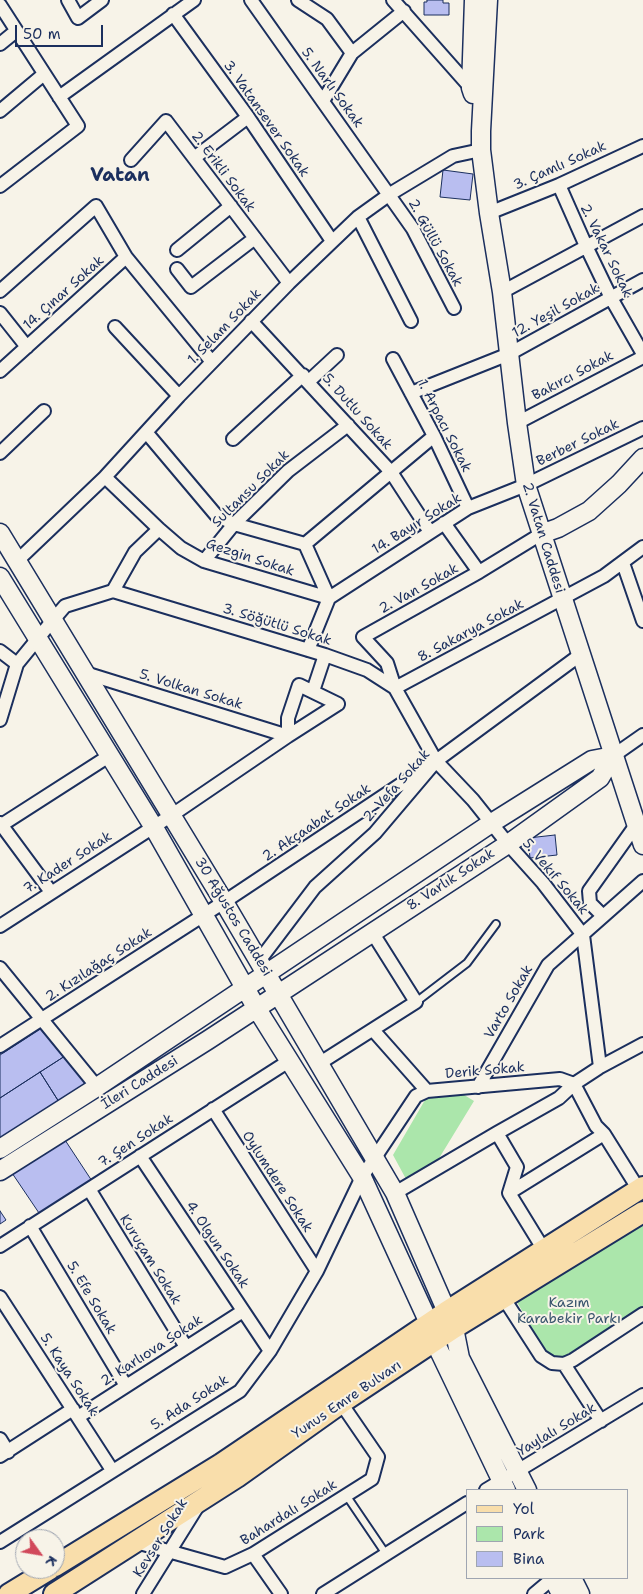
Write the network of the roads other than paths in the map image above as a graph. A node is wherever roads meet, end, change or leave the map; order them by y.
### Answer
1 (68, 0) edge
2 (102, 0) edge
3 (251, 0) edge
4 (298, 0) edge
5 (394, 0) edge
6 (474, 0) edge
7 (488, 0) edge
8 (192, 1) edge
9 (0, 5) edge
10 (404, 12) junction
11 (173, 14) junction
12 (16, 31) junction
13 (0, 44) edge
14 (352, 53) junction
15 (44, 74) junction
16 (471, 88) junction
17 (59, 97) junction
18 (323, 101) junction
19 (0, 111) edge
20 (248, 117) junction
21 (481, 131) junction
22 (643, 146) edge
23 (482, 150) junction
24 (194, 158) junction
25 (131, 160) dead end
26 (559, 185) junction
27 (0, 186) edge
28 (390, 194) junction
29 (231, 206) junction
30 (489, 213) junction
31 (643, 216) edge
32 (358, 217) junction
33 (255, 238) junction
34 (332, 241) junction
35 (586, 246) junction
36 (176, 250) dead end
37 (126, 257) junction
38 (177, 269) dead end
39 (643, 280) edge
40 (289, 283) junction
41 (0, 291) edge
42 (502, 292) junction
43 (612, 298) junction
44 (454, 308) dead end
45 (0, 313) edge
46 (251, 321) junction
47 (412, 321) dead end
48 (115, 327) dead end
49 (27, 346) junction
50 (509, 354) junction
51 (337, 355) dead end
52 (643, 356) edge
53 (393, 359) dead end
54 (212, 362) junction
55 (0, 371) edge
56 (306, 378) junction
57 (411, 393) junction
58 (179, 396) junction
59 (44, 411) dead end
60 (517, 423) junction
61 (348, 425) junction
62 (643, 428) edge
63 (146, 432) junction
64 (434, 436) junction
65 (233, 439) dead end
66 (0, 453) edge
67 (643, 458) edge
68 (391, 472) junction
69 (105, 476) junction
70 (526, 486) junction
71 (468, 508) junction
72 (444, 523) junction
73 (234, 524) junction
74 (159, 529) junction
75 (430, 532) junction
76 (0, 533) edge
77 (541, 534) junction
78 (306, 544) junction
79 (643, 546) edge
80 (204, 560) junction
81 (17, 561) junction
82 (623, 563) junction
83 (479, 572) junction
84 (0, 577) edge
85 (113, 591) junction
86 (329, 598) junction
87 (562, 600) junction
88 (53, 620) junction
89 (643, 620) edge
90 (37, 638) junction
91 (308, 650) junction
92 (0, 651) edge
93 (325, 655) junction
94 (580, 655) junction
95 (17, 664) junction
96 (85, 673) junction
97 (395, 688) junction
98 (313, 691) junction
99 (2, 705) edge
100 (0, 720) edge
101 (643, 735) edge
102 (288, 736) junction
103 (109, 756) junction
104 (613, 756) junction
105 (436, 762) junction
106 (172, 815) junction
107 (490, 824) junction
108 (1, 825) edge
109 (636, 825) junction
110 (153, 826) junction
111 (508, 844) junction
112 (643, 845) edge
113 (643, 880) edge
114 (51, 892) junction
115 (214, 909) junction
116 (603, 916) junction
117 (496, 924) dead end
118 (0, 926) edge
119 (372, 932) junction
120 (582, 935) junction
121 (262, 967) junction
122 (0, 968) edge
123 (244, 988) junction
124 (279, 994) junction
125 (416, 1002) junction
126 (257, 1009) junction
127 (41, 1020) junction
128 (373, 1030) junction
129 (643, 1044) edge
130 (0, 1046) edge
131 (289, 1061) junction
132 (320, 1063) junction
133 (600, 1067) junction
134 (574, 1084) junction
135 (97, 1087) junction
136 (478, 1087) junction
137 (427, 1091) junction
138 (213, 1109) junction
139 (497, 1132) junction
140 (604, 1134) junction
141 (0, 1149) edge
142 (140, 1156) junction
143 (374, 1157) junction
144 (0, 1171) edge
145 (362, 1177) junction
146 (89, 1189) junction
147 (641, 1189) edge
148 (395, 1193) junction
149 (510, 1193) junction
150 (643, 1212) edge
151 (30, 1226) junction
152 (0, 1246) edge
153 (544, 1250) junction
154 (317, 1271) junction
155 (0, 1297) edge
156 (503, 1297) junction
157 (243, 1311) junction
158 (643, 1314) edge
159 (450, 1320) junction
160 (432, 1332) junction
161 (186, 1347) junction
162 (270, 1351) junction
163 (564, 1364) junction
164 (126, 1386) junction
165 (643, 1395) edge
166 (341, 1403) junction
167 (76, 1413) junction
168 (601, 1421) junction
169 (0, 1439) edge
170 (4, 1454) edge
171 (112, 1470) junction
172 (517, 1471) junction
173 (504, 1485) edge
174 (490, 1489) edge
175 (526, 1489) edge
176 (346, 1496) junction
177 (204, 1498) junction
178 (466, 1503) edge
179 (0, 1542) edge
180 (136, 1542) junction
181 (170, 1551) junction
182 (253, 1554) junction
183 (386, 1554) junction
184 (65, 1560) edge
185 (34, 1579) edge
186 (552, 1579) edge
187 (554, 1579) edge
188 (572, 1579) edge
189 (9, 1594) edge
190 (54, 1594) edge
191 (143, 1594) edge
192 (281, 1594) edge
193 (324, 1594) edge
194 (534, 1594) edge
195 (561, 1594) edge
196 (580, 1594) edge

1 - 2 street
3 - 18 street, 5. Narlı Sokak
4 - 14 street
5 - 10 street
6 - 16 main road, 2. Vatan Caddesi
7 - 21 main road, 2. Vatan Caddesi
8 - 11 street
9 - 12 street
10 - 14 street
10 - 16 street
11 - 17 street
11 - 20 street, 3. Vatansever Sokak
12 - 13 street
12 - 15 street
14 - 18 street
15 - 17 street
15 - 19 street
16 - 21 main road, 2. Vatan Caddesi
17 - 27 street
18 - 28 street, 5. Narlı Sokak
20 - 24 street
20 - 34 street, 3. Vatansever Sokak
21 - 23 main road, 2. Vatan Caddesi
22 - 26 street, 3. Çamlı Sokak
23 - 28 street, 1. Selam Sokak
23 - 30 main road, 2. Vatan Caddesi
24 - 25 street, 2. Erikli Sokak
24 - 29 street, 2. Erikli Sokak
26 - 30 street, 3. Çamlı Sokak
26 - 35 street, 2. Vakar Sokak
28 - 32 street, 1. Selam Sokak
28 - 44 street, 2. Güllü Sokak
29 - 33 street, 2. Erikli Sokak
29 - 36 street
30 - 42 main road, 2. Vatan Caddesi
31 - 35 street
32 - 34 street, 1. Selam Sokak
32 - 47 street
33 - 38 street
33 - 40 street, 2. Erikli Sokak
34 - 40 street, 1. Selam Sokak
35 - 42 street
35 - 43 street, 2. Vakar Sokak
37 - 41 street
37 - 49 street, 14. Çınar Sokak
37 - 54 street
39 - 43 street, 12. Yeşil Sokak
40 - 46 street, 1. Selam Sokak
42 - 50 main road, 2. Vatan Caddesi
43 - 50 street, 12. Yeşil Sokak
43 - 52 street, 2. Vakar Sokak
45 - 49 street
46 - 54 street, 1. Selam Sokak
46 - 56 street, 5. Dutlu Sokak
48 - 58 street
49 - 55 street, 14. Çınar Sokak
50 - 57 street, 12. Yeşil Sokak
50 - 60 main road, 2. Vatan Caddesi
51 - 56 street
52 - 60 street, Bakırcı Sokak
53 - 57 street, 1. Arpacı Sokak
54 - 58 street, 1. Selam Sokak
56 - 61 street, 5. Dutlu Sokak
56 - 65 street
57 - 64 street, 1. Arpacı Sokak
58 - 63 street, 1. Selam Sokak
59 - 66 street
60 - 70 main road, 2. Vatan Caddesi
61 - 68 street, 5. Dutlu Sokak
61 - 73 street, Sultansu Sokak
62 - 70 street, Berber Sokak
63 - 69 street, 1. Selam Sokak
63 - 73 street
64 - 68 street
64 - 71 street, 1. Arpacı Sokak
67 - 77 main road
68 - 75 street, 5. Dutlu Sokak
68 - 78 street
69 - 74 street, Gezgin Sokak
69 - 81 street, 1. Selam Sokak
70 - 71 street, 14. Bayır Sokak
70 - 77 main road, 2. Vatan Caddesi
71 - 72 street, 14. Bayır Sokak
72 - 75 street, 14. Bayır Sokak
72 - 83 street
73 - 78 street
73 - 80 street, Sultansu Sokak
74 - 80 street, Gezgin Sokak
74 - 85 street
75 - 86 street, 14. Bayır Sokak
76 - 81 main road, 30 Ağustos Caddesi
77 - 83 street, 2. Van Sokak
77 - 87 main road, 2. Vatan Caddesi
78 - 86 street
79 - 82 street, 8. Sakarya Sokak
80 - 86 street, Gezgin Sokak
81 - 88 main road, 30 Ağustos Caddesi
82 - 87 street, 8. Sakarya Sokak
82 - 89 street
83 - 97 street, 2. Van Sokak
84 - 90 main road, 30 Ağustos Caddesi
85 - 88 street
85 - 91 street, 3. Söğütlü Sokak
86 - 91 street
87 - 94 main road, 2. Vatan Caddesi
87 - 97 street, 8. Sakarya Sokak
88 - 90 street
88 - 96 main road, 30 Ağustos Caddesi
90 - 95 street
90 - 103 main road, 30 Ağustos Caddesi
91 - 93 street, 3. Söğütlü Sokak
92 - 95 street
93 - 97 street, 3. Söğütlü Sokak
93 - 98 street
94 - 104 main road, 2. Vatan Caddesi
94 - 105 street, 2. Vefa Sokak
95 - 99 street
96 - 102 street, 5. Volkan Sokak
96 - 106 main road, 30 Ağustos Caddesi
97 - 105 street, 3. Söğütlü Sokak
98 - 102 street
98 - 102 street
99 - 100 street
101 - 104 street, 8. Varlık Sokak
102 - 106 street
103 - 108 street
103 - 110 main road, 30 Ağustos Caddesi
104 - 107 main road, 8. Varlık Sokak
104 - 109 main road, 2. Vatan Caddesi
104 - 111 main road, 8. Varlık Sokak
105 - 107 street, 5. Vekıf Sokak
105 - 115 street, 2. Akçaabat Sokak
105 - 121 street, 2. Vefa Sokak
106 - 110 street
106 - 115 main road, 30 Ağustos Caddesi
107 - 111 street, 5. Vekıf Sokak
107 - 121 main road, 8. Varlık Sokak
108 - 114 street
109 - 112 main road, 2. Vatan Caddesi
109 - 116 street
110 - 114 street, 7. Kader Sokak
110 - 115 main road, 30 Ağustos Caddesi
111 - 119 main road, 8. Varlık Sokak
111 - 120 street, 5. Vekıf Sokak
113 - 116 street, Varto Sokak
114 - 118 street, 7. Kader Sokak
115 - 121 main road, 30 Ağustos Caddesi
115 - 123 main road, 30 Ağustos Caddesi
115 - 127 street, 2. Kızılağaç Sokak
116 - 120 street, Varto Sokak
117 - 125 lane
119 - 124 main road, 8. Varlık Sokak
119 - 125 street
120 - 133 street, 5. Vekıf Sokak
120 - 136 street, Varto Sokak
121 - 123 main road, İleri Caddesi
121 - 124 main road, 30 Ağustos Caddesi
122 - 127 street
123 - 126 main road, 30 Ağustos Caddesi
123 - 135 main road, İleri Caddesi
124 - 126 main road, İleri Caddesi
124 - 132 main road, 30 Ağustos Caddesi
125 - 128 street
126 - 131 main road, 30 Ağustos Caddesi
126 - 144 main road, İleri Caddesi
127 - 130 street, 2. Kızılağaç Sokak
127 - 135 street
128 - 132 street
128 - 137 street
129 - 133 street
131 - 138 street, 7. Şen Sokak
131 - 145 main road, 30 Ağustos Caddesi
132 - 143 main road, 30 Ağustos Caddesi
133 - 134 street
134 - 136 street, Derik Sokak
134 - 139 street
134 - 140 street
135 - 141 main road, İleri Caddesi
136 - 137 street, Derik Sokak
137 - 143 street, Derik Sokak
138 - 142 street, 7. Şen Sokak
138 - 154 street, Oylumdere Sokak
139 - 148 street
139 - 149 street
140 - 147 street
140 - 149 street
142 - 146 street, 7. Şen Sokak
142 - 157 street, 4. Olgun Sokak
143 - 145 street, Derik Sokak
143 - 148 main road, 30 Ağustos Caddesi
145 - 154 street, 5. Ada Sokak
145 - 160 main road, 30 Ağustos Caddesi
146 - 151 street, 7. Şen Sokak
146 - 161 street, Kuruçam Sokak
147 - 153 main road, Yunus Emre Bulvarı
148 - 159 main road, 30 Ağustos Caddesi
149 - 153 street
150 - 156 main road, Yunus Emre Bulvarı
151 - 152 street, 7. Şen Sokak
151 - 164 street, 5. Efe Sokak
153 - 159 main road, Yunus Emre Bulvarı
154 - 162 street, 5. Ada Sokak
155 - 167 street, 5. Kaya Sokak
156 - 159 main road, Yunus Emre Bulvarı
156 - 163 street
157 - 161 street, 2. Karlıova Sokak
157 - 162 street, 4. Olgun Sokak
158 - 163 street
159 - 160 main road, Yunus Emre Bulvarı
159 - 172 main road, 30 Ağustos Caddesi
160 - 166 main road, Yunus Emre Bulvarı
160 - 173 main road, 30 Ağustos Caddesi
160 - 184 main road, Yunus Emre Bulvarı
161 - 164 street, 2. Karlıova Sokak
162 - 171 street, 5. Ada Sokak
163 - 168 street
164 - 167 street, 2. Karlıova Sokak
165 - 168 street, Yaylalı Sokak
166 - 176 street, Bahardalı Sokak
166 - 177 main road, Yunus Emre Bulvarı
167 - 170 street, 2. Karlıova Sokak
167 - 171 street, 5. Kaya Sokak
168 - 172 street, Yaylalı Sokak
169 - 170 street
171 - 179 street, 5. Ada Sokak
172 - 173 street, Yaylalı Sokak
172 - 175 main road, 30 Ağustos Caddesi
173 - 174 street, Yaylalı Sokak
176 - 182 street, Bahardalı Sokak
176 - 183 lane
177 - 180 main road, Yunus Emre Bulvarı
177 - 181 street, Kevser Sokak
178 - 183 street
180 - 181 street, Bahardalı Sokak
180 - 190 main road, Yunus Emre Bulvarı
181 - 182 street, Bahardalı Sokak
181 - 191 street, Kevser Sokak
182 - 192 street
183 - 193 street
185 - 189 main road
186 - 194 street
187 - 195 main road
188 - 196 main road

